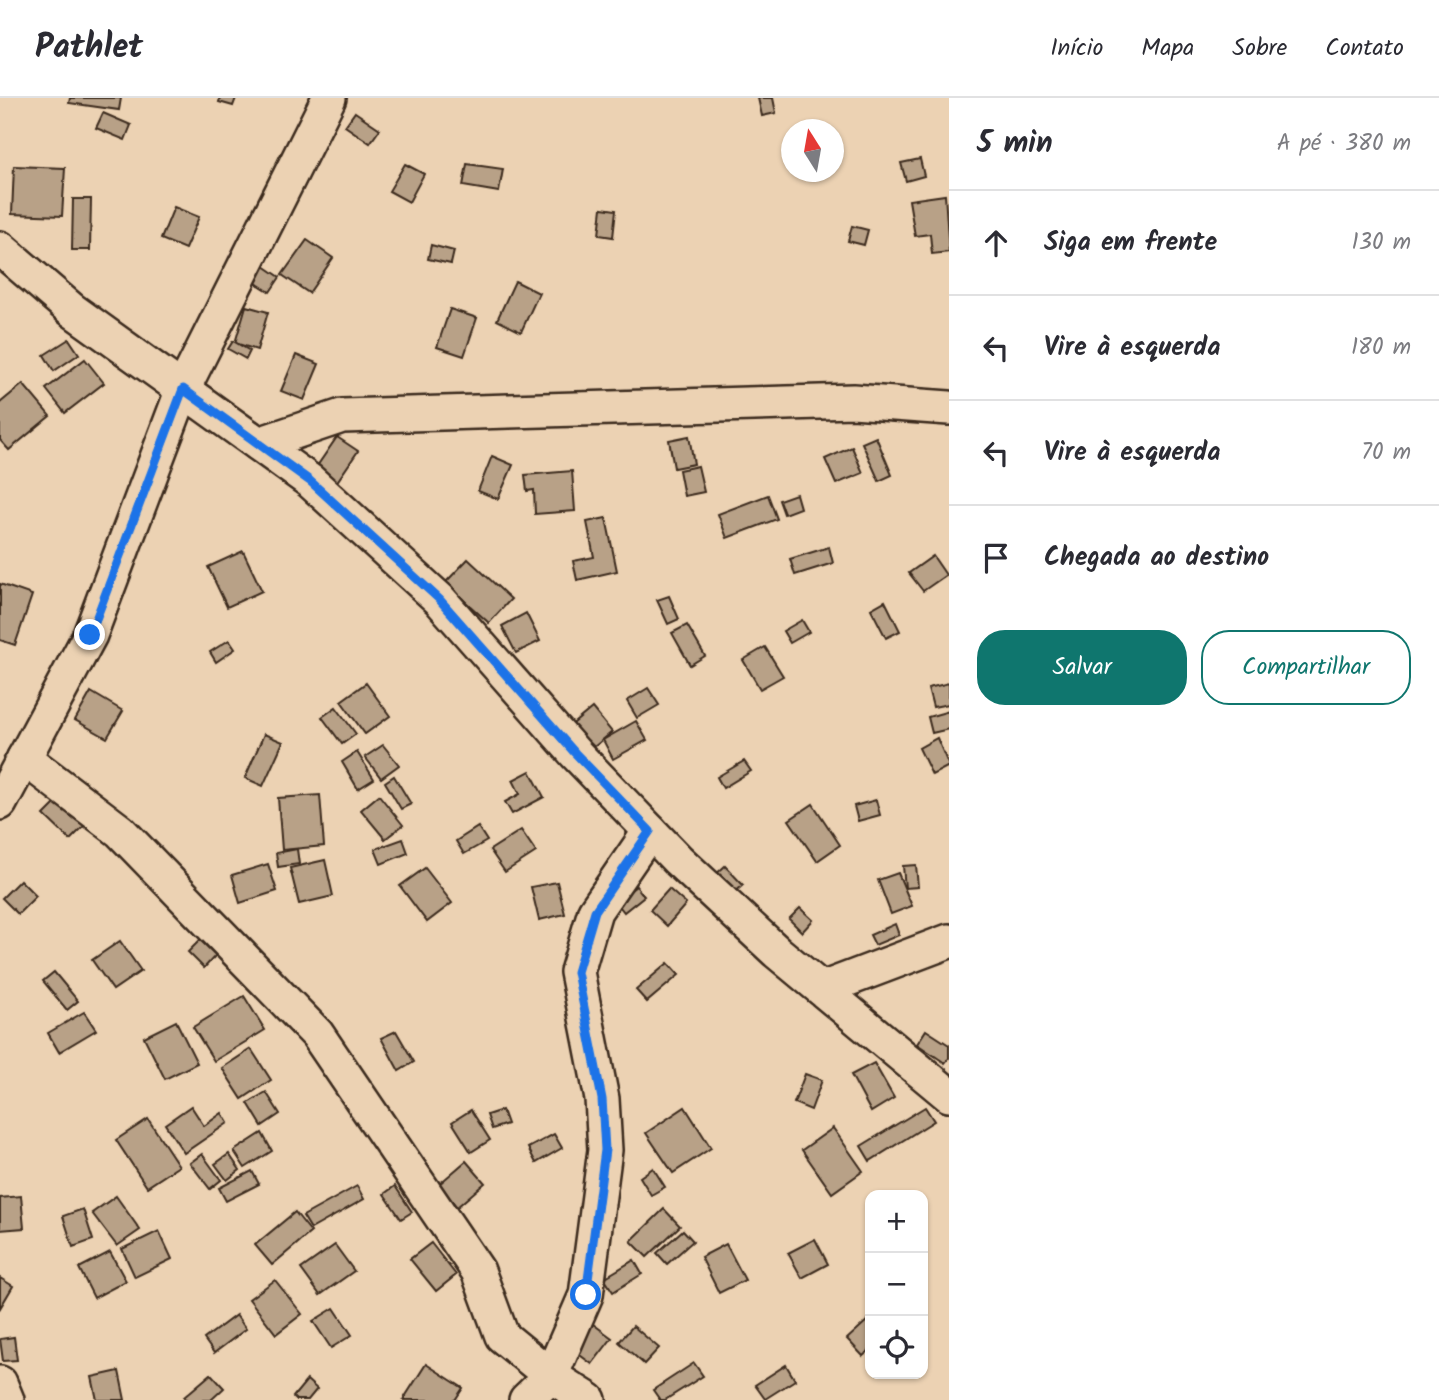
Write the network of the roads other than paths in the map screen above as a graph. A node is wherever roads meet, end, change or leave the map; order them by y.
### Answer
1 (328, 98) edge
2 (0, 248) edge
3 (183, 389) junction
4 (949, 408) edge
5 (259, 444) junction
6 (24, 758) junction
7 (0, 803) edge
8 (650, 831) junction
9 (949, 942) edge
10 (822, 989) junction
11 (949, 1095) edge
12 (551, 1376) junction
13 (0, 1383) edge
14 (7, 1400) edge
15 (526, 1400) edge
16 (589, 1400) edge

1 - 3 street
2 - 3 street
3 - 5 street
3 - 6 street
4 - 5 street
5 - 8 street
6 - 7 street
6 - 12 street
8 - 10 street
8 - 12 street
9 - 10 street
10 - 11 street
12 - 15 street
12 - 16 street
13 - 14 street

